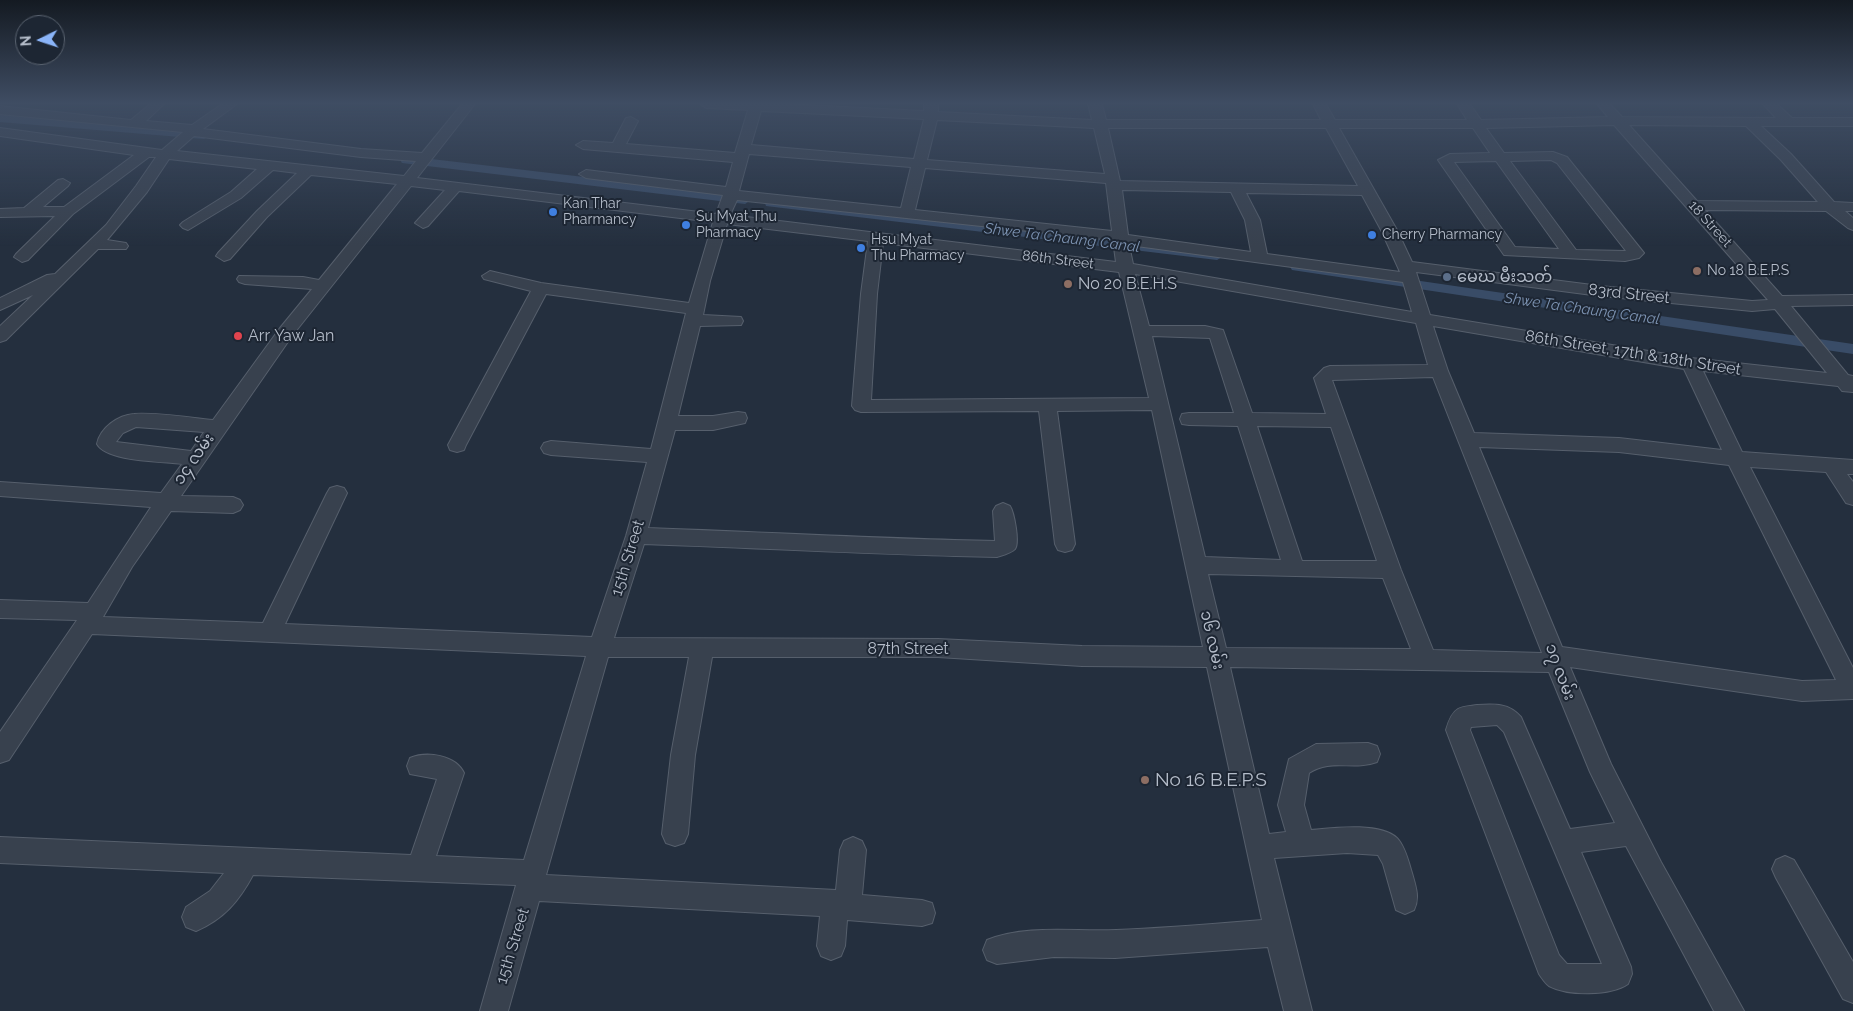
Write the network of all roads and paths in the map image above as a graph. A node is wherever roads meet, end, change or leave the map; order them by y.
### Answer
1 (140, 151) edge
2 (168, 151) edge
3 (341, 151) edge
4 (432, 151) edge
5 (683, 151) edge
6 (923, 151) edge
7 (1106, 151) edge
8 (1345, 151) edge
9 (1496, 151) edge
10 (1645, 151) edge
11 (1780, 151) edge
12 (146, 152) junction
13 (165, 154) junction
14 (742, 154) junction
15 (1500, 157) junction
16 (427, 158) junction
17 (920, 164) junction
18 (270, 165) junction
19 (308, 170) junction
20 (586, 174) dead end
21 (409, 181) junction
22 (1114, 182) junction
23 (63, 183) dead end
24 (456, 186) junction
25 (1234, 187) junction
26 (1368, 191) junction
27 (728, 202) junction
28 (1693, 205) junction
29 (1830, 207) junction
30 (1853, 207) edge
31 (68, 211) junction
32 (28, 212) junction
33 (0, 213) edge
34 (907, 214) junction
35 (424, 223) dead end
36 (188, 225) dead end
37 (1853, 225) edge
38 (876, 238) junction
39 (94, 244) junction
40 (120, 246) dead end
41 (1122, 248) junction
42 (1571, 254) junction
43 (22, 256) dead end
44 (224, 256) dead end
45 (1259, 258) junction
46 (64, 272) junction
47 (1409, 274) junction
48 (490, 276) dead end
49 (245, 279) dead end
50 (322, 286) junction
51 (541, 288) junction
52 (1853, 300) edge
53 (1778, 301) junction
54 (0, 305) edge
55 (1420, 311) junction
56 (694, 314) junction
57 (735, 321) dead end
58 (1142, 331) junction
59 (0, 336) edge
60 (1691, 364) junction
61 (1439, 371) junction
62 (1850, 385) edge
63 (1160, 404) junction
64 (1047, 405) junction
65 (738, 418) dead end
66 (1189, 420) dead end
67 (1246, 421) junction
68 (1337, 421) junction
69 (667, 423) junction
70 (216, 427) junction
71 (1468, 440) junction
72 (457, 445) dead end
73 (551, 448) dead end
74 (658, 456) junction
75 (194, 458) junction
76 (1736, 458) junction
77 (1831, 465) junction
78 (1853, 467) edge
79 (0, 489) edge
80 (338, 493) dead end
81 (1853, 498) edge
82 (164, 502) junction
83 (233, 505) dead end
84 (1003, 511) dead end
85 (636, 536) junction
86 (1065, 544) dead end
87 (1196, 565) junction
88 (1294, 569) junction
89 (1390, 570) junction
90 (0, 609) edge
91 (89, 618) junction
92 (270, 632) junction
93 (600, 647) junction
94 (702, 647) junction
95 (1216, 657) junction
96 (1426, 659) junction
97 (1556, 659) junction
98 (1851, 693) edge
99 (0, 752) edge
100 (1368, 754) dead end
101 (418, 766) dead end
102 (1633, 833) junction
103 (674, 834) dead end
104 (1565, 842) junction
105 (1302, 844) junction
106 (1260, 847) junction
107 (0, 850) edge
108 (853, 850) dead end
109 (246, 861) junction
110 (419, 869) junction
111 (1785, 869) dead end
112 (531, 880) junction
113 (1406, 901) dead end
114 (842, 905) junction
115 (922, 913) dead end
116 (196, 916) dead end
117 (1278, 933) junction
118 (831, 946) dead end
119 (997, 950) dead end
120 (1853, 989) edge
121 (494, 1011) edge
122 (1298, 1011) edge
123 (1730, 1011) edge

1 - 12 street
2 - 13 street
3 - 16 street
4 - 16 street, ၁၄ လမ်း
5 - 14 street
6 - 17 street
7 - 22 street, ၁၆ လမ်း
8 - 26 street, ၁၇ လမ်း
9 - 15 street
10 - 28 street, 18 Street
11 - 29 street
12 - 13 street
12 - 31 street
13 - 18 street
13 - 39 street
14 - 17 street
14 - 27 street, 15th Street
15 - 42 street
15 - 42 street
15 - 42 street
16 - 21 street, ၁၄ လမ်း
17 - 22 street
17 - 34 street
18 - 19 street
18 - 36 street
19 - 21 street
19 - 44 street
20 - 27 street
21 - 24 street
21 - 50 street, ၁၄ လမ်း
22 - 25 street
22 - 41 street, ၁၆ လမ်း
23 - 32 street
24 - 27 street
24 - 35 street
25 - 26 street
25 - 45 street
26 - 47 street, ၁၇ လမ်း
27 - 34 street
27 - 38 street, 86th Street
27 - 56 street, 15th Street
28 - 29 street
28 - 53 street, 18 Street
29 - 30 street
29 - 37 street
31 - 32 street
31 - 43 street
32 - 33 street
34 - 41 street
38 - 41 street, 86th Street
38 - 64 street
39 - 40 street
39 - 46 street
41 - 45 street, 83rd Street
41 - 55 street, 86th Street
41 - 58 street, ၁၆ လမ်း
45 - 47 street, 83rd Street
46 - 54 street
46 - 59 street
47 - 53 street, 83rd Street
47 - 55 street, ၁၇ လမ်း
48 - 51 street
49 - 50 street
50 - 70 street, ၁၄ လမ်း
51 - 56 street
51 - 72 street
52 - 53 street, 83rd Street
53 - 62 street, 18 Street
55 - 60 street, 86th Street, 17th & 18th Street
55 - 61 street, ၁၇ လမ်း
56 - 57 street
56 - 69 street, 15th Street
58 - 63 street, ၁၆ လမ်း
58 - 67 street
60 - 62 street, 86th Street, 17th & 18th Street
60 - 76 street
61 - 68 street
61 - 71 street, ၁၇ လမ်း
63 - 64 street
63 - 87 street, ၁၆ လမ်း
64 - 86 street
65 - 69 street
66 - 67 street
67 - 68 street
67 - 88 street
68 - 89 street
69 - 74 street, 15th Street
70 - 75 street, ၁၄ လမ်း
70 - 75 street
71 - 76 street
71 - 97 street, ၁၇ လမ်း
73 - 74 street
74 - 85 street, 15th Street
75 - 82 street, ၁၄ လမ်း
76 - 77 street
76 - 98 street
77 - 78 street
77 - 81 street
79 - 82 street
80 - 92 street
82 - 83 street
82 - 91 street, ၁၄ လမ်း
84 - 85 street
85 - 93 street, 15th Street
87 - 88 street
87 - 95 street, ၁၆ လမ်း
88 - 89 street
89 - 96 street
90 - 91 street, 87th Street
91 - 92 street, 87th Street
91 - 99 street, ၁၄ လမ်း
92 - 93 street, 87th Street
93 - 94 street, 87th Street
93 - 112 street, 15th Street
94 - 95 street, 87th Street
94 - 103 street
95 - 96 street, 87th Street
95 - 106 street, ၁၆ လမ်း
96 - 97 street, 87th Street
97 - 98 street, 87th Street
97 - 102 street, ၁၇ လမ်း
100 - 105 street
101 - 110 street
102 - 104 street
102 - 123 street, ၁၇ လမ်း
104 - 104 street
105 - 106 street
105 - 113 street
106 - 117 street, ၁၆ လမ်း
107 - 109 street
108 - 114 street
109 - 110 street
109 - 116 street
110 - 112 street
111 - 120 street
112 - 114 street
112 - 121 street, 15th Street
114 - 115 street
114 - 118 street
117 - 119 street
117 - 122 street, ၁၆ လမ်း

